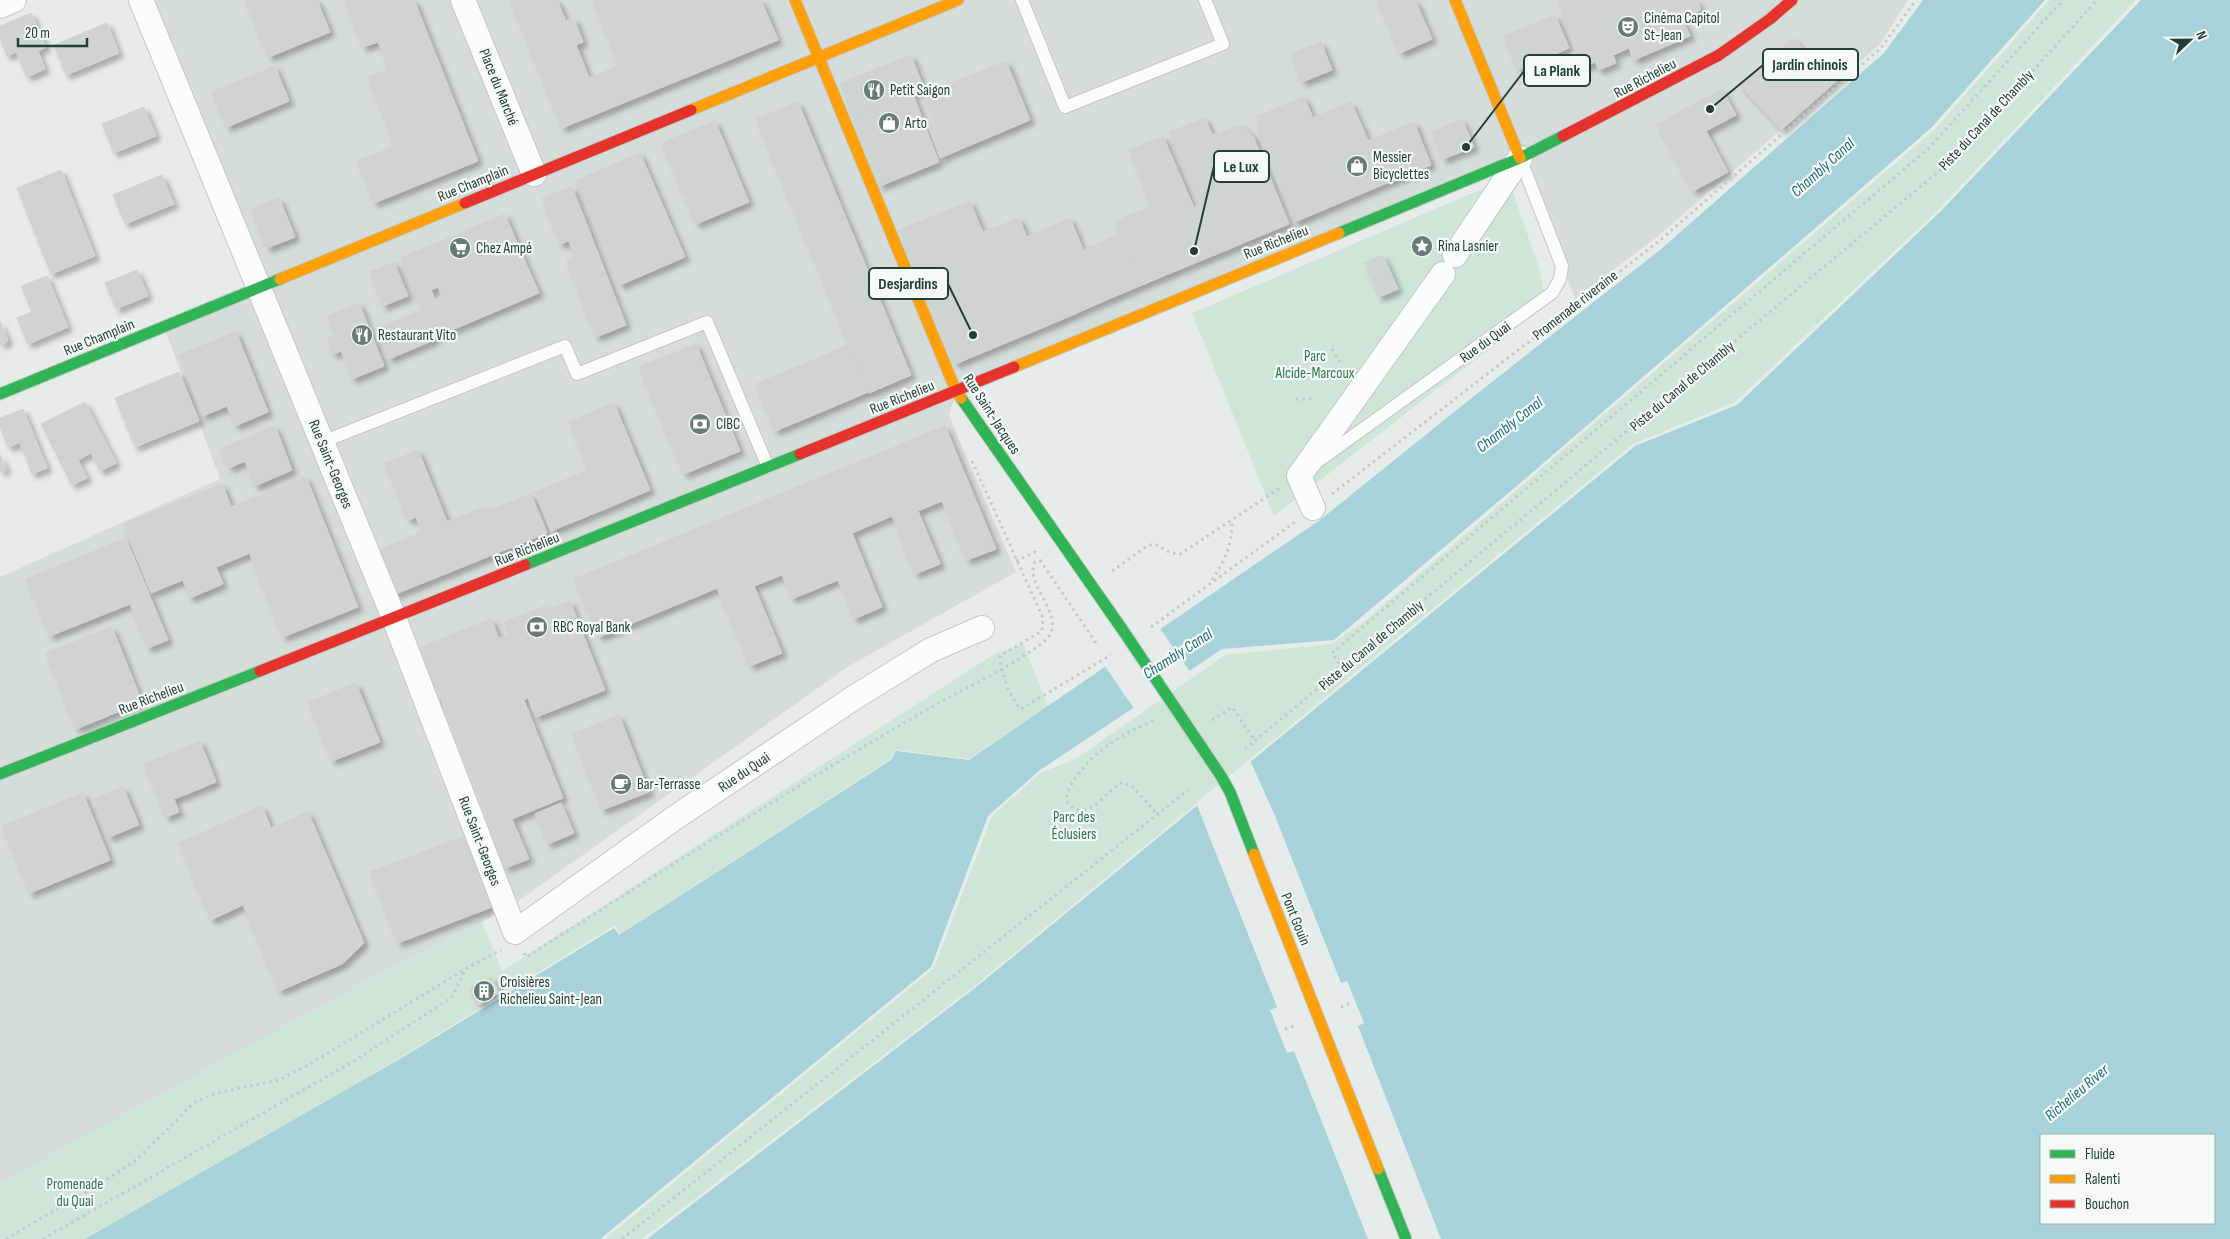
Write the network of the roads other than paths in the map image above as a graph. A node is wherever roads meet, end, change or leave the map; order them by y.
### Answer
1 (14, 0) edge
2 (141, 0) edge
3 (463, 0) edge
4 (795, 0) edge
5 (958, 0) edge
6 (1022, 0) edge
7 (1205, 0) edge
8 (1455, 0) edge
9 (1792, 0) edge
10 (0, 6) edge
11 (817, 58) junction
12 (1520, 158) junction
13 (534, 174) junction
14 (259, 288) junction
15 (956, 391) junction
16 (0, 394) edge
17 (322, 442) junction
18 (768, 467) junction
19 (1299, 476) junction
20 (1314, 508) road end
21 (394, 618) junction
22 (982, 628) dead end
23 (1122, 629) joint
24 (0, 774) edge
25 (513, 943) joint
26 (1406, 1239) edge

1 - 10 street
2 - 14 street, Rue Saint-Georges
3 - 13 street, Place du Marché
4 - 11 street, Rue Saint-Jacques
5 - 11 street, Rue Champlain
6 - 7 lane
8 - 12 street
9 - 12 street, Rue Richelieu
11 - 13 street, Rue Champlain
11 - 15 street, Rue Saint-Jacques
12 - 15 street, Rue Richelieu
12 - 19 street
12 - 19 lane, Rue du Quai
13 - 14 street, Rue Champlain
14 - 16 street, Rue Champlain
14 - 17 street, Rue Saint-Georges
15 - 18 street, Rue Richelieu
15 - 23 street, Rue Saint-Jacques
17 - 18 lane
17 - 21 street, Rue Saint-Georges
18 - 21 street, Rue Richelieu
19 - 20 street
21 - 24 street, Rue Richelieu
21 - 25 street, Rue Saint-Georges
22 - 25 street, Rue du Quai
23 - 26 street, Pont Gouin, bridge

